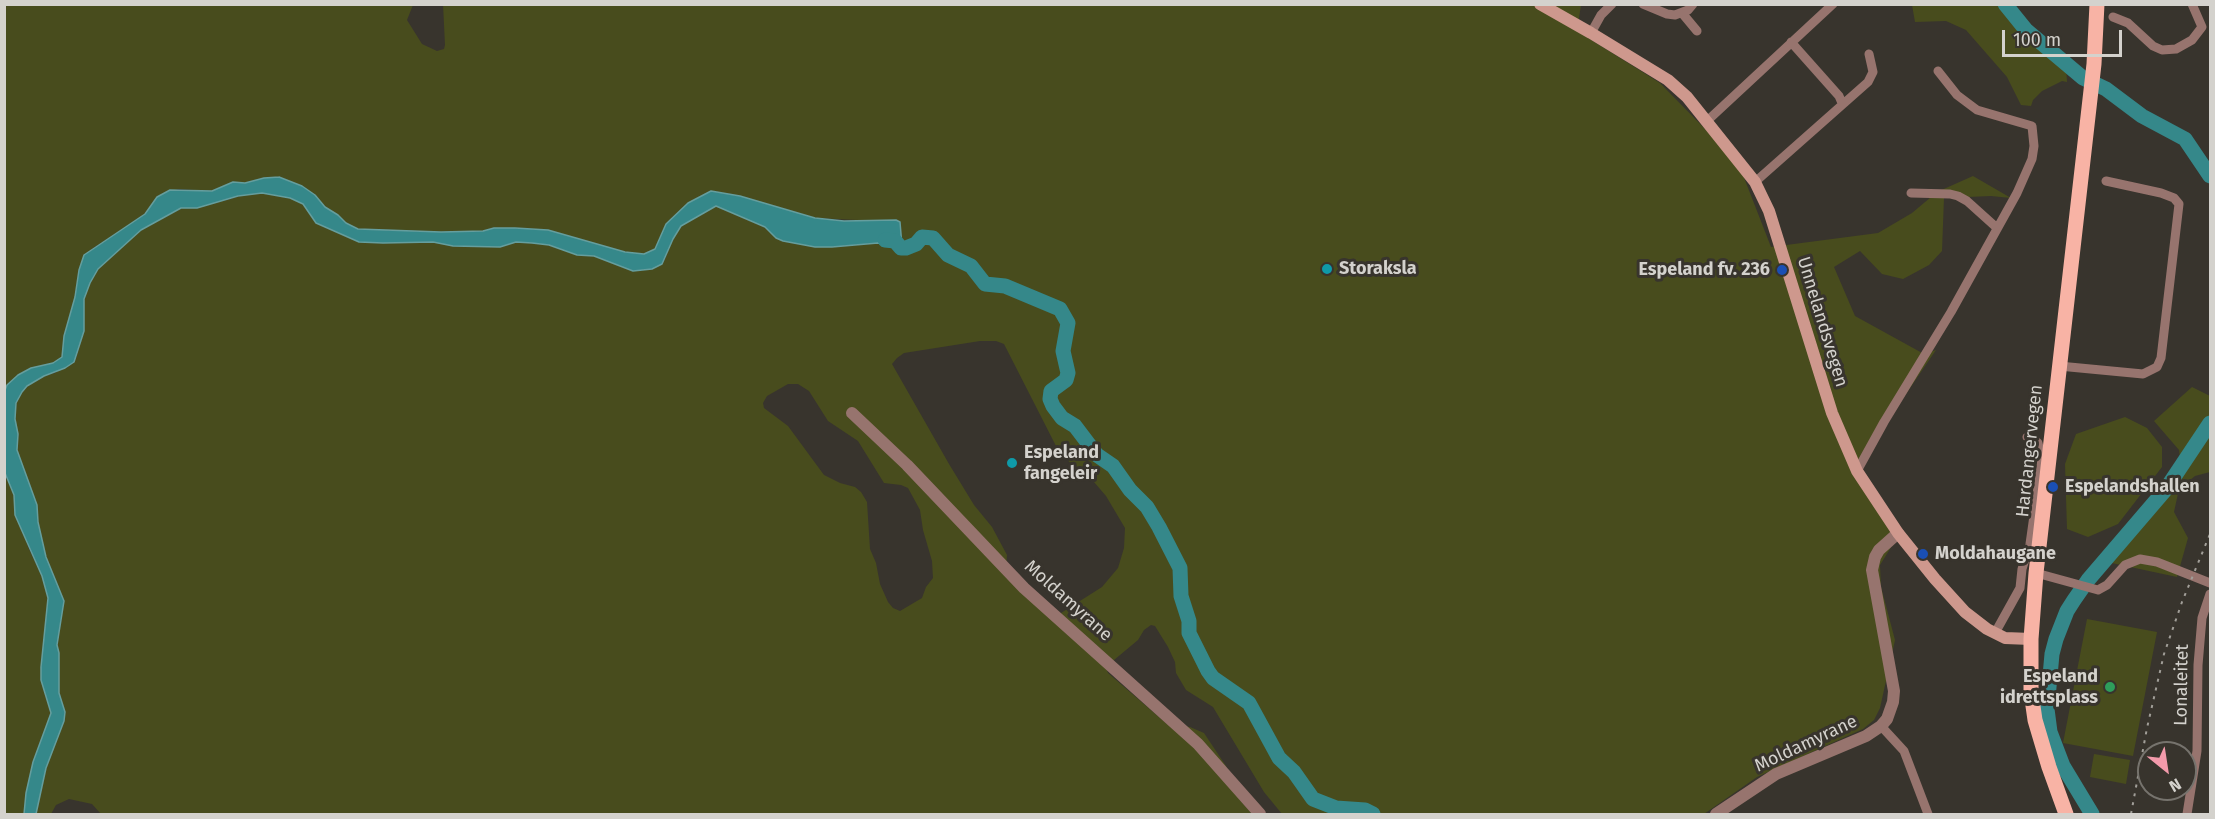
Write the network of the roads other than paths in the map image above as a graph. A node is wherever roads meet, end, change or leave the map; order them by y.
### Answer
1 (1540, 4) edge
2 (1643, 4) edge
3 (1693, 4) edge
4 (1833, 4) edge
5 (2097, 4) edge
6 (2192, 4) edge
7 (1606, 6) edge
8 (1682, 14) junction
9 (2113, 18) dead end
10 (1697, 31) dead end
11 (1591, 33) junction
12 (1791, 42) junction
13 (1869, 54) dead end
14 (1938, 71) dead end
15 (1842, 103) junction
16 (1707, 122) junction
17 (2106, 181) dead end
18 (1755, 182) junction
19 (1911, 193) dead end
20 (1997, 228) junction
21 (2059, 366) junction
22 (852, 413) dead end
23 (2027, 437) dead end
24 (1857, 471) junction
25 (1898, 533) junction
26 (2036, 573) junction
27 (2211, 583) edge
28 (2211, 594) edge
29 (1995, 633) junction
30 (2031, 639) junction
31 (1881, 726) junction
32 (1260, 814) edge
33 (1716, 814) edge
34 (1929, 814) edge
35 (2066, 814) edge
36 (2187, 814) edge

1 - 11 main road, Unnelandsvegen
2 - 8 street
3 - 8 street
4 - 12 street
5 - 21 main road, Hardangervegen
6 - 9 street
7 - 11 street
8 - 10 street
11 - 16 main road, Unnelandsvegen
12 - 15 street
12 - 16 street
13 - 15 street
14 - 20 street
15 - 18 street
16 - 18 main road, Unnelandsvegen
17 - 21 street
18 - 24 main road, Unnelandsvegen
19 - 20 street
20 - 24 street
21 - 26 main road, Hardangervegen
22 - 32 street, Moldamyrane
23 - 29 street
24 - 25 main road, Unnelandsvegen
25 - 29 main road, Unnelandsvegen
25 - 31 street
26 - 27 street
26 - 30 main road, Hardangervegen
28 - 36 street, Lonaleitet
29 - 30 main road, Unnelandsvegen
30 - 35 main road, Hardangervegen
31 - 33 street, Moldamyrane
31 - 34 street

